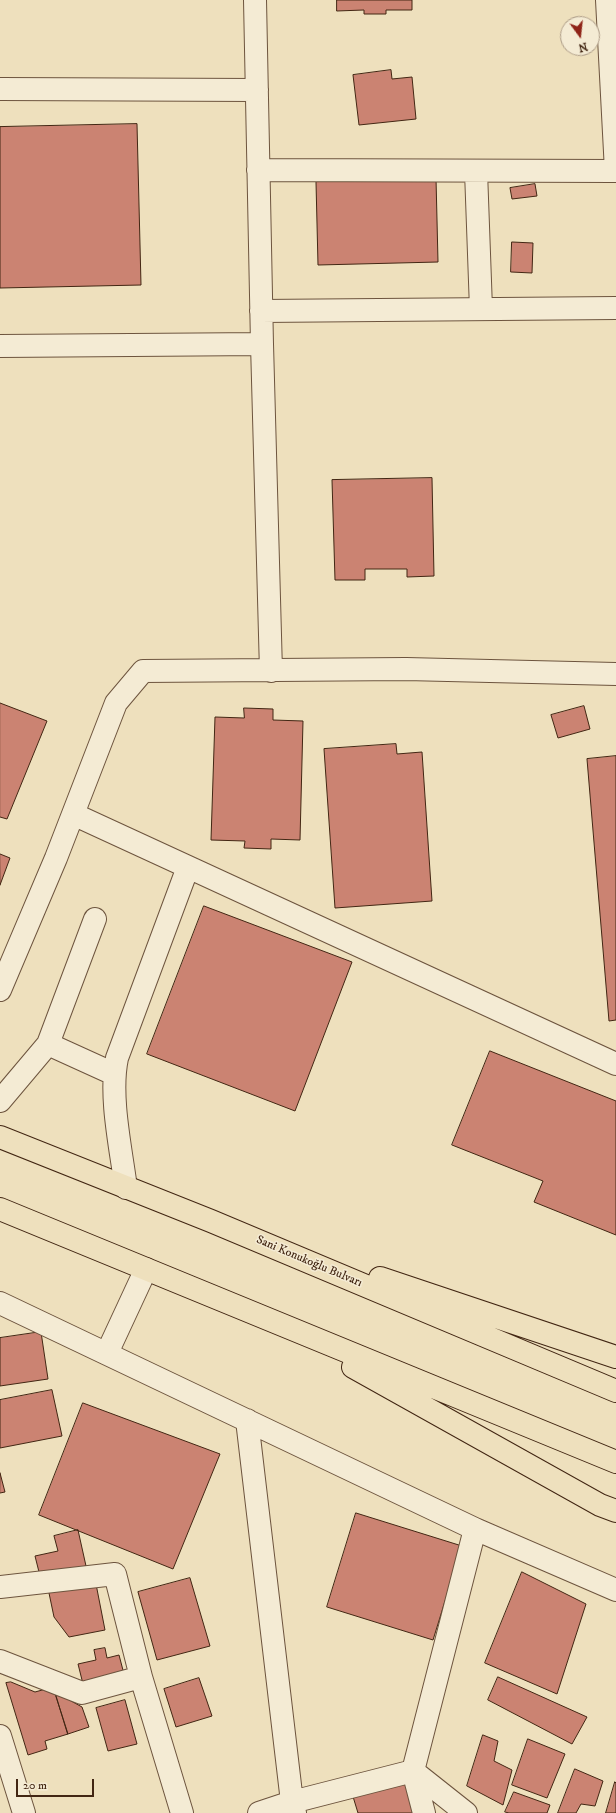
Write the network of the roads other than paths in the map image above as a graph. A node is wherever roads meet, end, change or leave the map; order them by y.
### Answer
1 (256, 0) edge
2 (607, 0) edge
3 (0, 89) edge
4 (257, 90) junction
5 (258, 170) junction
6 (616, 170) edge
7 (476, 171) junction
8 (616, 308) edge
9 (481, 309) junction
10 (261, 311) junction
11 (262, 344) junction
12 (0, 346) edge
13 (271, 670) junction
14 (616, 674) edge
15 (73, 814) junction
16 (188, 867) junction
17 (95, 919) dead end
18 (0, 990) edge
19 (48, 1044) junction
20 (616, 1064) edge
21 (114, 1074) junction
22 (0, 1101) edge
23 (0, 1137) edge
24 (126, 1188) junction
25 (0, 1209) edge
26 (211, 1222) junction
27 (146, 1269) junction
28 (0, 1303) edge
29 (265, 1318) junction
30 (107, 1353) junction
31 (616, 1357) edge
32 (616, 1391) edge
33 (247, 1420) junction
34 (616, 1462) edge
35 (616, 1511) edge
36 (475, 1529) junction
37 (0, 1588) edge
38 (616, 1590) edge
39 (0, 1661) edge
40 (141, 1677) junction
41 (2, 1746) edge
42 (413, 1771) junction
43 (293, 1807) edge
44 (24, 1813) edge
45 (182, 1813) edge
46 (259, 1813) edge
47 (424, 1813) edge
48 (466, 1813) edge

1 - 4 street
2 - 6 street
3 - 4 street
4 - 5 street
5 - 7 street
5 - 10 street
6 - 7 street
7 - 9 street
8 - 9 street
9 - 10 street
10 - 11 street
11 - 12 street
11 - 13 street
13 - 14 street
13 - 15 street
15 - 16 street
15 - 18 street
16 - 20 street
16 - 21 street
17 - 19 street
19 - 21 street
19 - 22 street
21 - 24 street
23 - 24 highway, Sani Konukoğlu Bulvarı
24 - 26 highway, Sani Konukoğlu Bulvarı
25 - 27 highway
26 - 31 highway
26 - 32 highway, Sani Konukoğlu Bulvarı
27 - 29 highway
27 - 30 street
28 - 30 street
29 - 34 highway
29 - 35 highway
30 - 33 street
33 - 36 street
33 - 43 street
36 - 38 street
36 - 42 street
37 - 40 street
39 - 40 street
40 - 45 street
41 - 44 street
42 - 43 street
42 - 47 street
42 - 48 street
43 - 46 street

